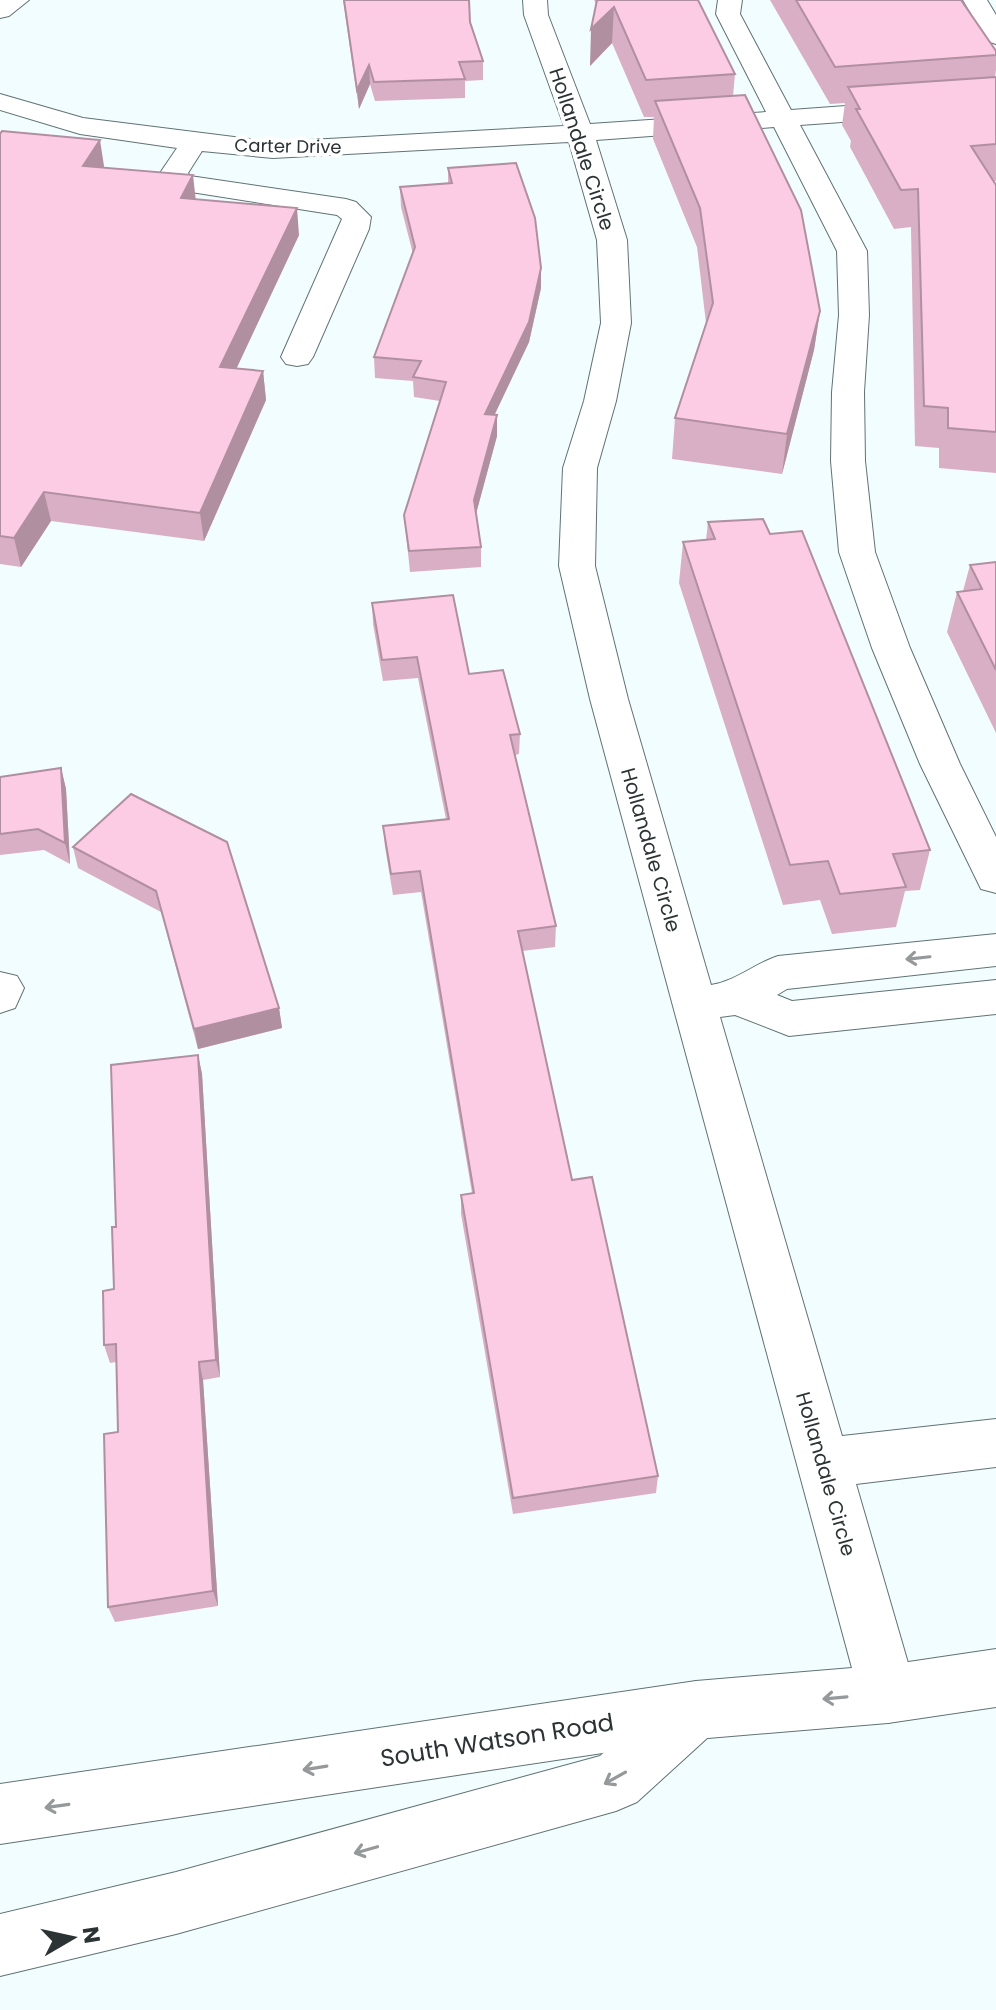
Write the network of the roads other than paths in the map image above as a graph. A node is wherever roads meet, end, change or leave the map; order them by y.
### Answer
1 (17, 0) edge
2 (535, 0) edge
3 (730, 0) edge
4 (975, 0) edge
5 (0, 11) edge
6 (996, 36) edge
7 (0, 102) edge
8 (996, 103) edge
9 (782, 119) junction
10 (580, 133) junction
11 (195, 142) junction
12 (297, 357) dead end
13 (996, 878) edge
14 (996, 950) edge
15 (996, 997) edge
16 (738, 998) junction
17 (695, 1004) junction
18 (996, 1443) edge
19 (823, 1463) junction
20 (996, 1678) edge
21 (888, 1694) junction
22 (696, 1710) junction
23 (0, 1814) edge
24 (0, 1945) edge

1 - 5 main road
2 - 10 main road, Hollandale Circle
3 - 9 main road
4 - 6 main road
7 - 11 main road, Carter Drive
8 - 9 main road, Carter Drive
9 - 10 main road, Carter Drive
9 - 13 main road
10 - 11 main road, Carter Drive
10 - 17 main road, Hollandale Circle
11 - 12 main road
14 -> 16 main road
15 - 16 main road
16 - 17 main road
17 - 19 main road, Hollandale Circle
18 - 19 main road
19 - 21 main road, Hollandale Circle
20 - 21 main road, South Watson Road
21 -> 22 main road, South Watson Road
22 -> 23 main road, South Watson Road
22 -> 24 main road

